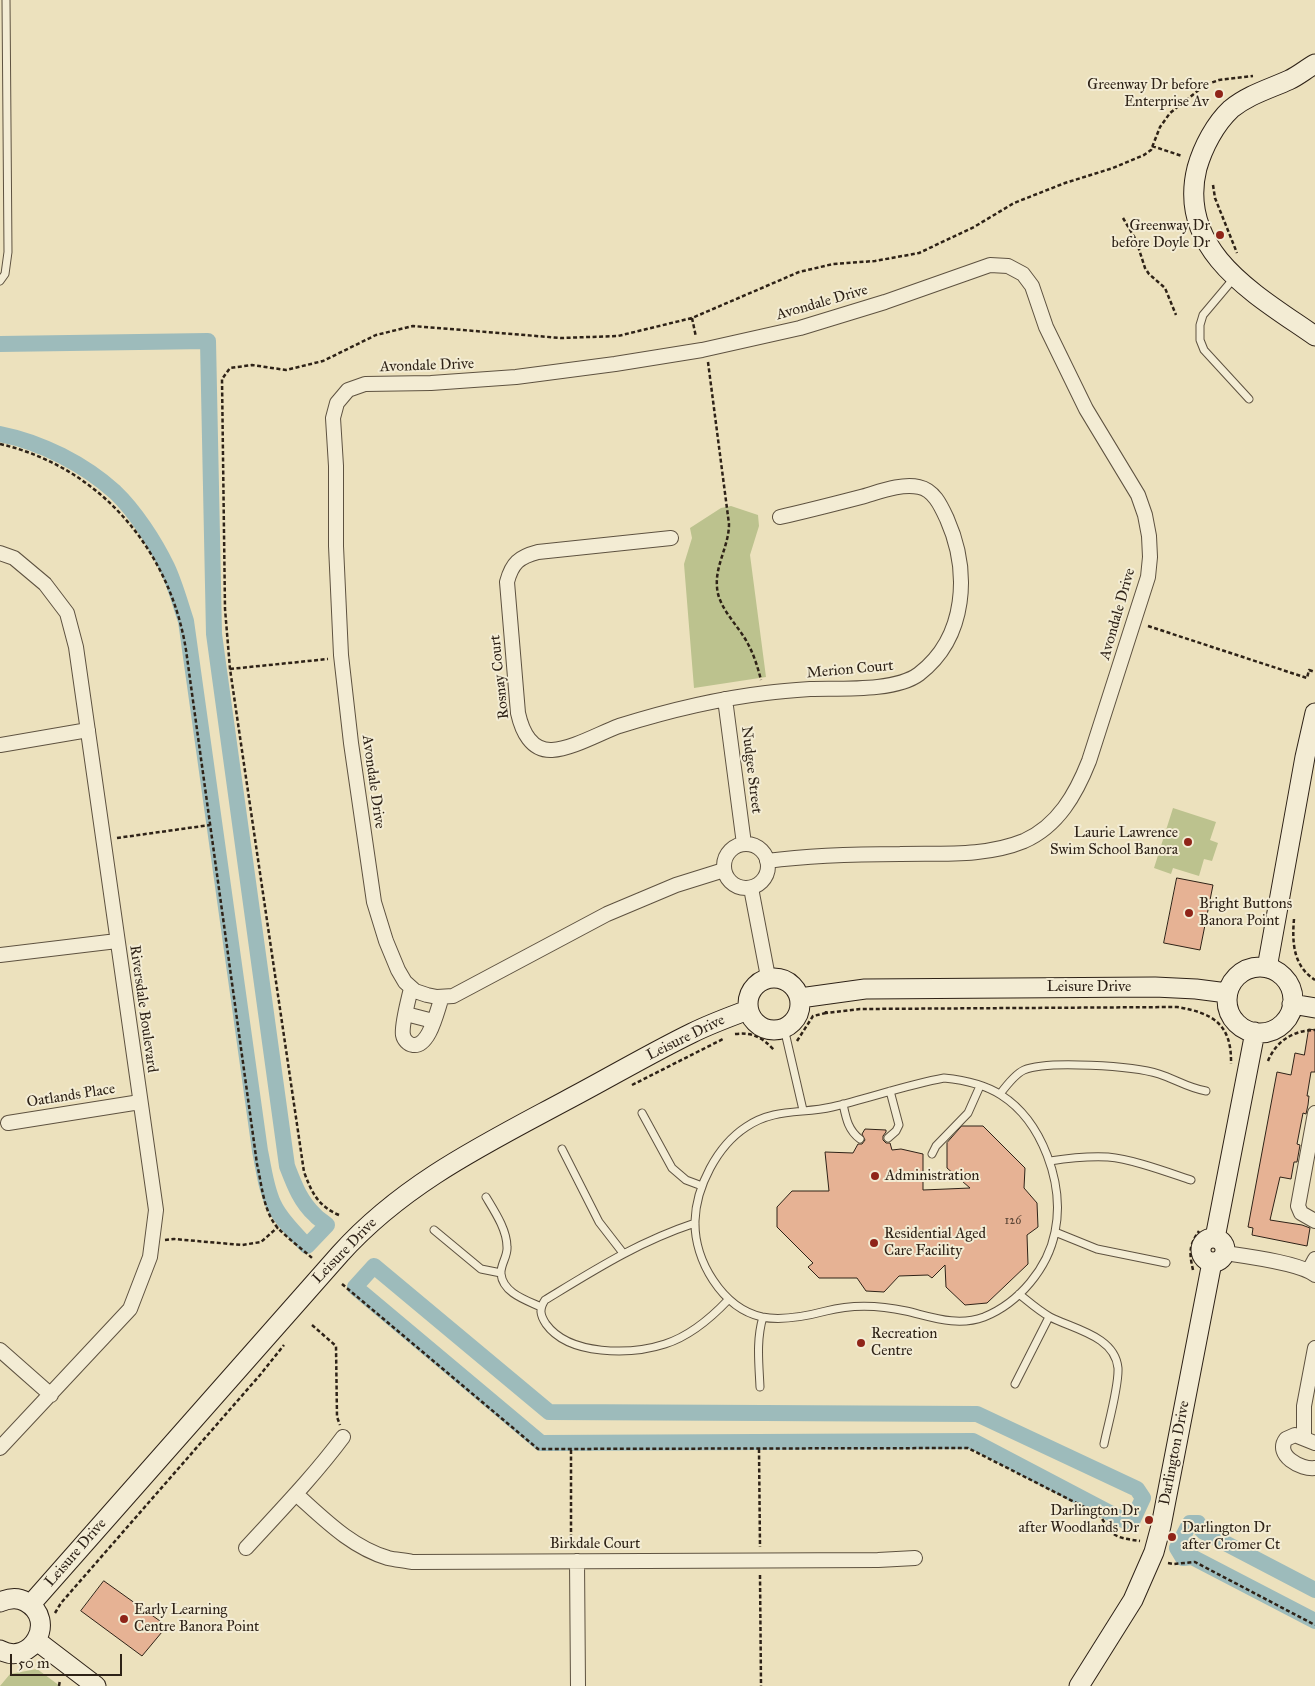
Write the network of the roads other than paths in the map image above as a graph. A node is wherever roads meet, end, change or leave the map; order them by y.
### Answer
1 (6, 0) edge
2 (1315, 64) edge
3 (1235, 277) junction
4 (0, 280) edge
5 (1315, 336) edge
6 (1249, 399) dead end
7 (780, 517) dead end
8 (671, 538) dead end
9 (0, 552) edge
10 (725, 700) junction
11 (1315, 713) edge
12 (88, 730) junction
13 (0, 745) edge
14 (744, 844) junction
15 (767, 861) junction
16 (724, 870) junction
17 (751, 888) junction
18 (117, 941) junction
19 (0, 955) edge
20 (1268, 968) junction
21 (768, 977) junction
22 (411, 988) junction
23 (1227, 993) junction
24 (442, 997) junction
25 (800, 998) junction
26 (1292, 1004) junction
27 (1315, 1008) edge
28 (748, 1010) junction
29 (406, 1014) junction
30 (433, 1021) junction
31 (784, 1028) junction
32 (1255, 1032) junction
33 (980, 1086) junction
34 (890, 1091) junction
35 (1206, 1091) dead end
36 (1000, 1094) junction
37 (140, 1102) junction
38 (843, 1104) junction
39 (803, 1110) junction
40 (1315, 1112) edge
41 (642, 1113) dead end
42 (8, 1123) dead end
43 (860, 1138) dead end
44 (888, 1138) dead end
45 (562, 1150) dead end
46 (932, 1154) dead end
47 (1050, 1161) junction
48 (1190, 1180) dead end
49 (702, 1186) junction
50 (486, 1198) dead end
51 (1315, 1221) edge
52 (695, 1223) junction
53 (434, 1230) dead end
54 (1055, 1232) junction
55 (1213, 1245) junction
56 (622, 1253) junction
57 (1166, 1263) dead end
58 (1313, 1268) edge
59 (501, 1273) junction
60 (1019, 1294) junction
61 (728, 1300) junction
62 (541, 1307) junction
63 (763, 1317) junction
64 (1049, 1317) junction
65 (1315, 1348) edge
66 (0, 1350) edge
67 (1015, 1384) dead end
68 (760, 1387) dead end
69 (51, 1395) junction
70 (343, 1437) road end
71 (1309, 1441) edge
72 (1104, 1444) dead end
73 (0, 1448) edge
74 (1315, 1468) edge
75 (296, 1494) junction
76 (246, 1548) dead end
77 (915, 1558) dead end
78 (574, 1561) junction
79 (0, 1602) edge
80 (31, 1604) junction
81 (37, 1641) junction
82 (0, 1650) edge
83 (96, 1686) edge
84 (578, 1686) edge
85 (1079, 1686) edge

1 - 4 lane
2 - 3 street
3 - 5 street
3 - 6 lane
7 - 10 street, Merion Court
8 - 10 street, Rosnay Court
9 - 12 street, Riversdale Boulevard
10 - 14 street, Nudgee Street
11 - 20 street
12 - 13 street
12 - 18 street, Riversdale Boulevard
14 - 15 street
14 - 16 street
15 - 17 street
15 - 22 street, Avondale Drive
16 - 17 street
16 - 24 street
17 - 21 street
18 - 19 street
18 - 37 street, Riversdale Boulevard
20 - 23 street
20 - 26 street
21 - 25 street
21 - 28 street
22 - 24 street
22 - 29 street
23 - 25 street, Leisure Drive
23 - 32 street
24 - 30 street
25 - 31 street
26 - 27 street
26 - 32 street
28 - 31 street
28 - 80 street, Leisure Drive
29 - 30 street
29 - 30 street
31 - 39 lane
32 - 55 street, Darlington Drive
33 - 34 lane
33 - 36 lane
33 - 46 lane
34 - 38 lane
34 - 44 lane
35 - 36 lane
36 - 47 lane
37 - 42 street, Oatlands Place
37 - 69 street, Riversdale Boulevard
38 - 39 lane
38 - 43 lane
39 - 49 lane
40 - 51 street
41 - 49 lane
45 - 56 lane
47 - 48 lane
47 - 54 lane
49 - 52 lane
50 - 59 lane
52 - 56 lane
52 - 61 lane
53 - 59 lane
54 - 57 lane
54 - 60 lane
55 - 58 street
55 - 85 street, Darlington Drive
56 - 62 lane
59 - 62 lane
60 - 63 lane
60 - 64 lane
61 - 62 lane
61 - 63 lane
63 - 68 lane
64 - 67 lane
64 - 72 lane
65 - 71 street
66 - 69 street
69 - 73 street, Riversdale Boulevard
70 - 75 street
71 - 74 street
75 - 76 street
75 - 78 street, Birkdale Court
77 - 78 street, Birkdale Court
78 - 84 street
79 - 80 street
80 - 81 street
81 - 82 street
81 - 83 street

